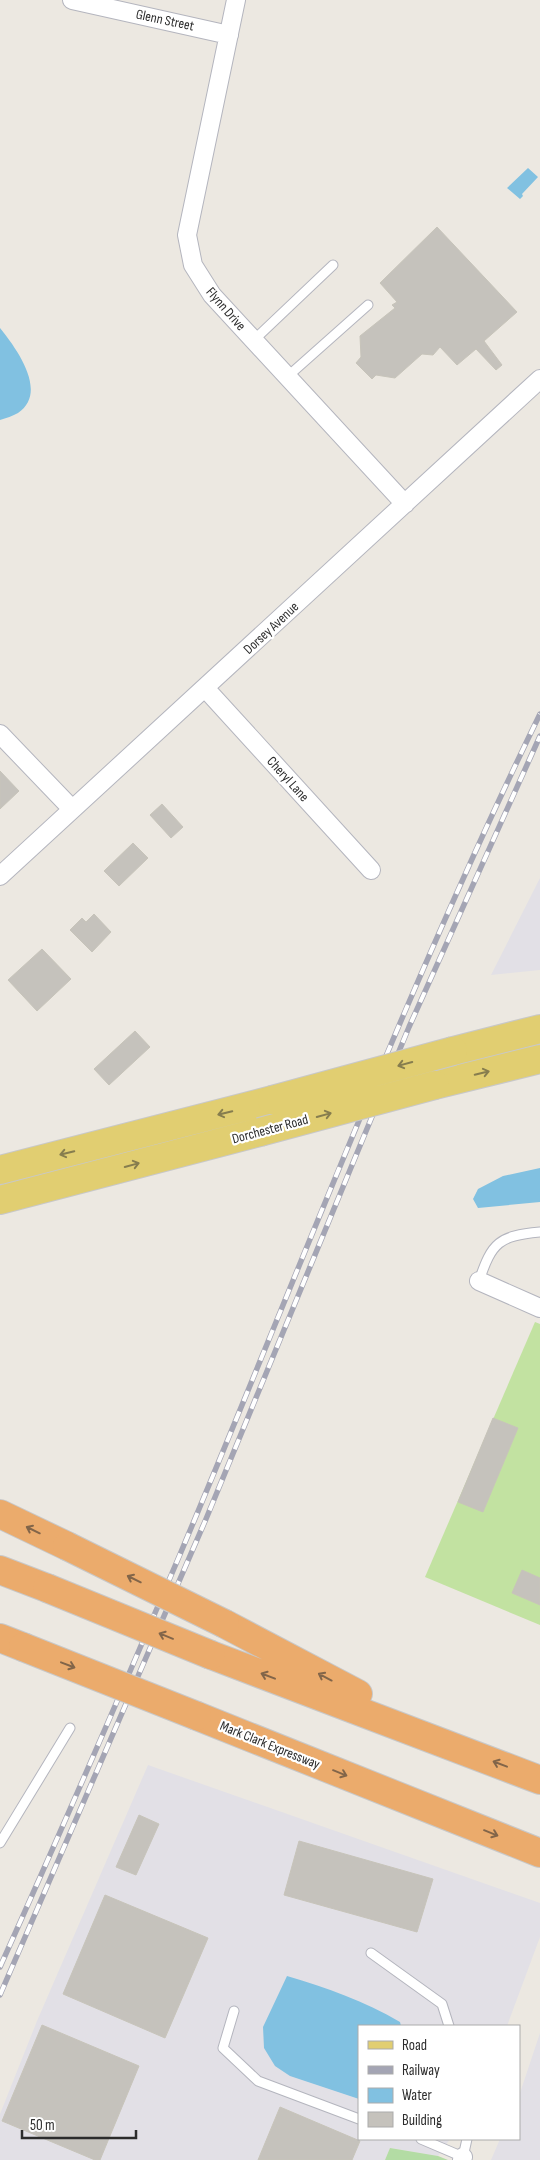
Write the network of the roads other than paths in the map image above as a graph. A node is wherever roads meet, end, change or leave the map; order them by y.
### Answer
1 (72, 0) edge
2 (236, 0) edge
3 (228, 34) junction
4 (333, 264) dead end
5 (368, 305) dead end
6 (254, 340) junction
7 (287, 376) junction
8 (540, 379) edge
9 (405, 504) junction
10 (205, 688) junction
11 (0, 734) edge
12 (72, 809) junction
13 (371, 870) dead end
14 (0, 876) edge
15 (540, 1029) edge
16 (540, 1059) edge
17 (0, 1170) edge
18 (0, 1200) edge
19 (540, 1232) edge
20 (479, 1281) joint
21 (540, 1308) edge
22 (0, 1514) edge
23 (0, 1570) edge
24 (8, 1642) edge
25 (70, 1728) dead end
26 (461, 1748) junction
27 (540, 1780) edge
28 (0, 1843) edge
29 (540, 1852) edge
30 (371, 1952) dead end
31 (234, 2011) dead end
32 (449, 2025) edge
33 (358, 2119) edge
34 (423, 2140) edge
35 (467, 2140) edge
36 (463, 2159) edge

1 - 3 street, Glenn Street
2 - 3 street, Flynn Drive
3 - 6 street, Flynn Drive
4 - 6 lane
5 - 7 lane
6 - 7 street, Flynn Drive
7 - 9 street, Flynn Drive
8 - 9 street, Dorsey Avenue
9 - 10 street, Dorsey Avenue
10 - 12 street, Dorsey Avenue
10 - 13 street, Cheryl Lane
11 - 12 street
12 - 14 street, Dorsey Avenue
15 -> 17 main road, Dorchester Road, bridge
18 -> 16 main road, Dorchester Road, bridge
19 - 20 lane
20 - 21 street
26 -> 22 highway, bridge
26 -> 23 highway, bridge
24 -> 29 highway, Mark Clark Expressway, bridge
25 - 28 lane
27 -> 26 highway
30 - 32 lane
31 - 33 lane
34 - 36 lane
35 - 36 lane

